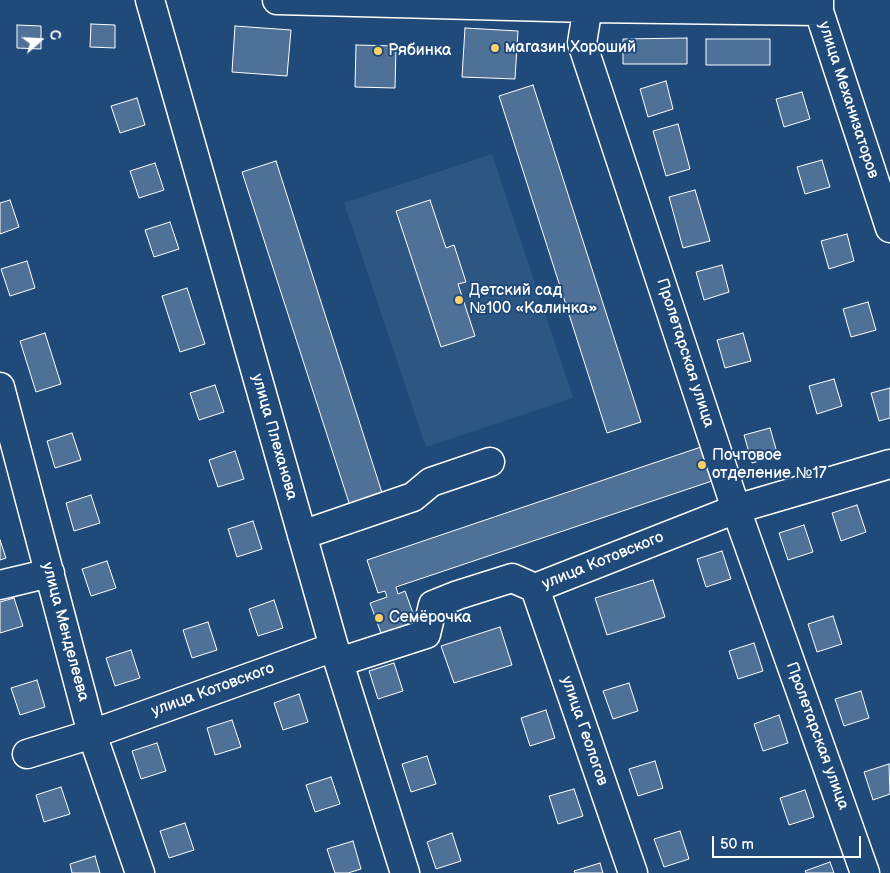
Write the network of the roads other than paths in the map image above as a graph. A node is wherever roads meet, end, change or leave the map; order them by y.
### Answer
1 (150, 0) edge
2 (277, 0) edge
3 (371, 2) edge
4 (589, 4) edge
5 (819, 5) edge
6 (890, 228) edge
7 (0, 387) edge
8 (9, 461) edge
9 (490, 462) dead end
10 (890, 464) edge
11 (736, 509) junction
12 (302, 534) junction
13 (50, 573) junction
14 (0, 586) edge
15 (535, 588) junction
16 (336, 655) junction
17 (92, 734) junction
18 (27, 754) dead end
19 (140, 873) edge
20 (405, 873) edge
21 (633, 873) edge
22 (865, 873) edge

1 - 12 street, улица Плеханова
2 - 3 street
3 - 4 street
4 - 5 street
4 - 11 street, Пролетарская улица
5 - 6 street, улица Механизаторов
7 - 8 street, улица Менделеева
8 - 13 street, улица Менделеева
9 - 12 street
10 - 11 street, улица Котовского
11 - 15 street, улица Котовского
11 - 22 street, Пролетарская улица
12 - 16 street, улица Плеханова
13 - 14 street
13 - 17 street, улица Менделеева
15 - 16 street, улица Котовского
15 - 21 street, улица Геологов
16 - 17 street, улица Котовского
16 - 20 street, улица Плеханова
17 - 18 street, улица Котовского
17 - 19 street, улица Менделеева

